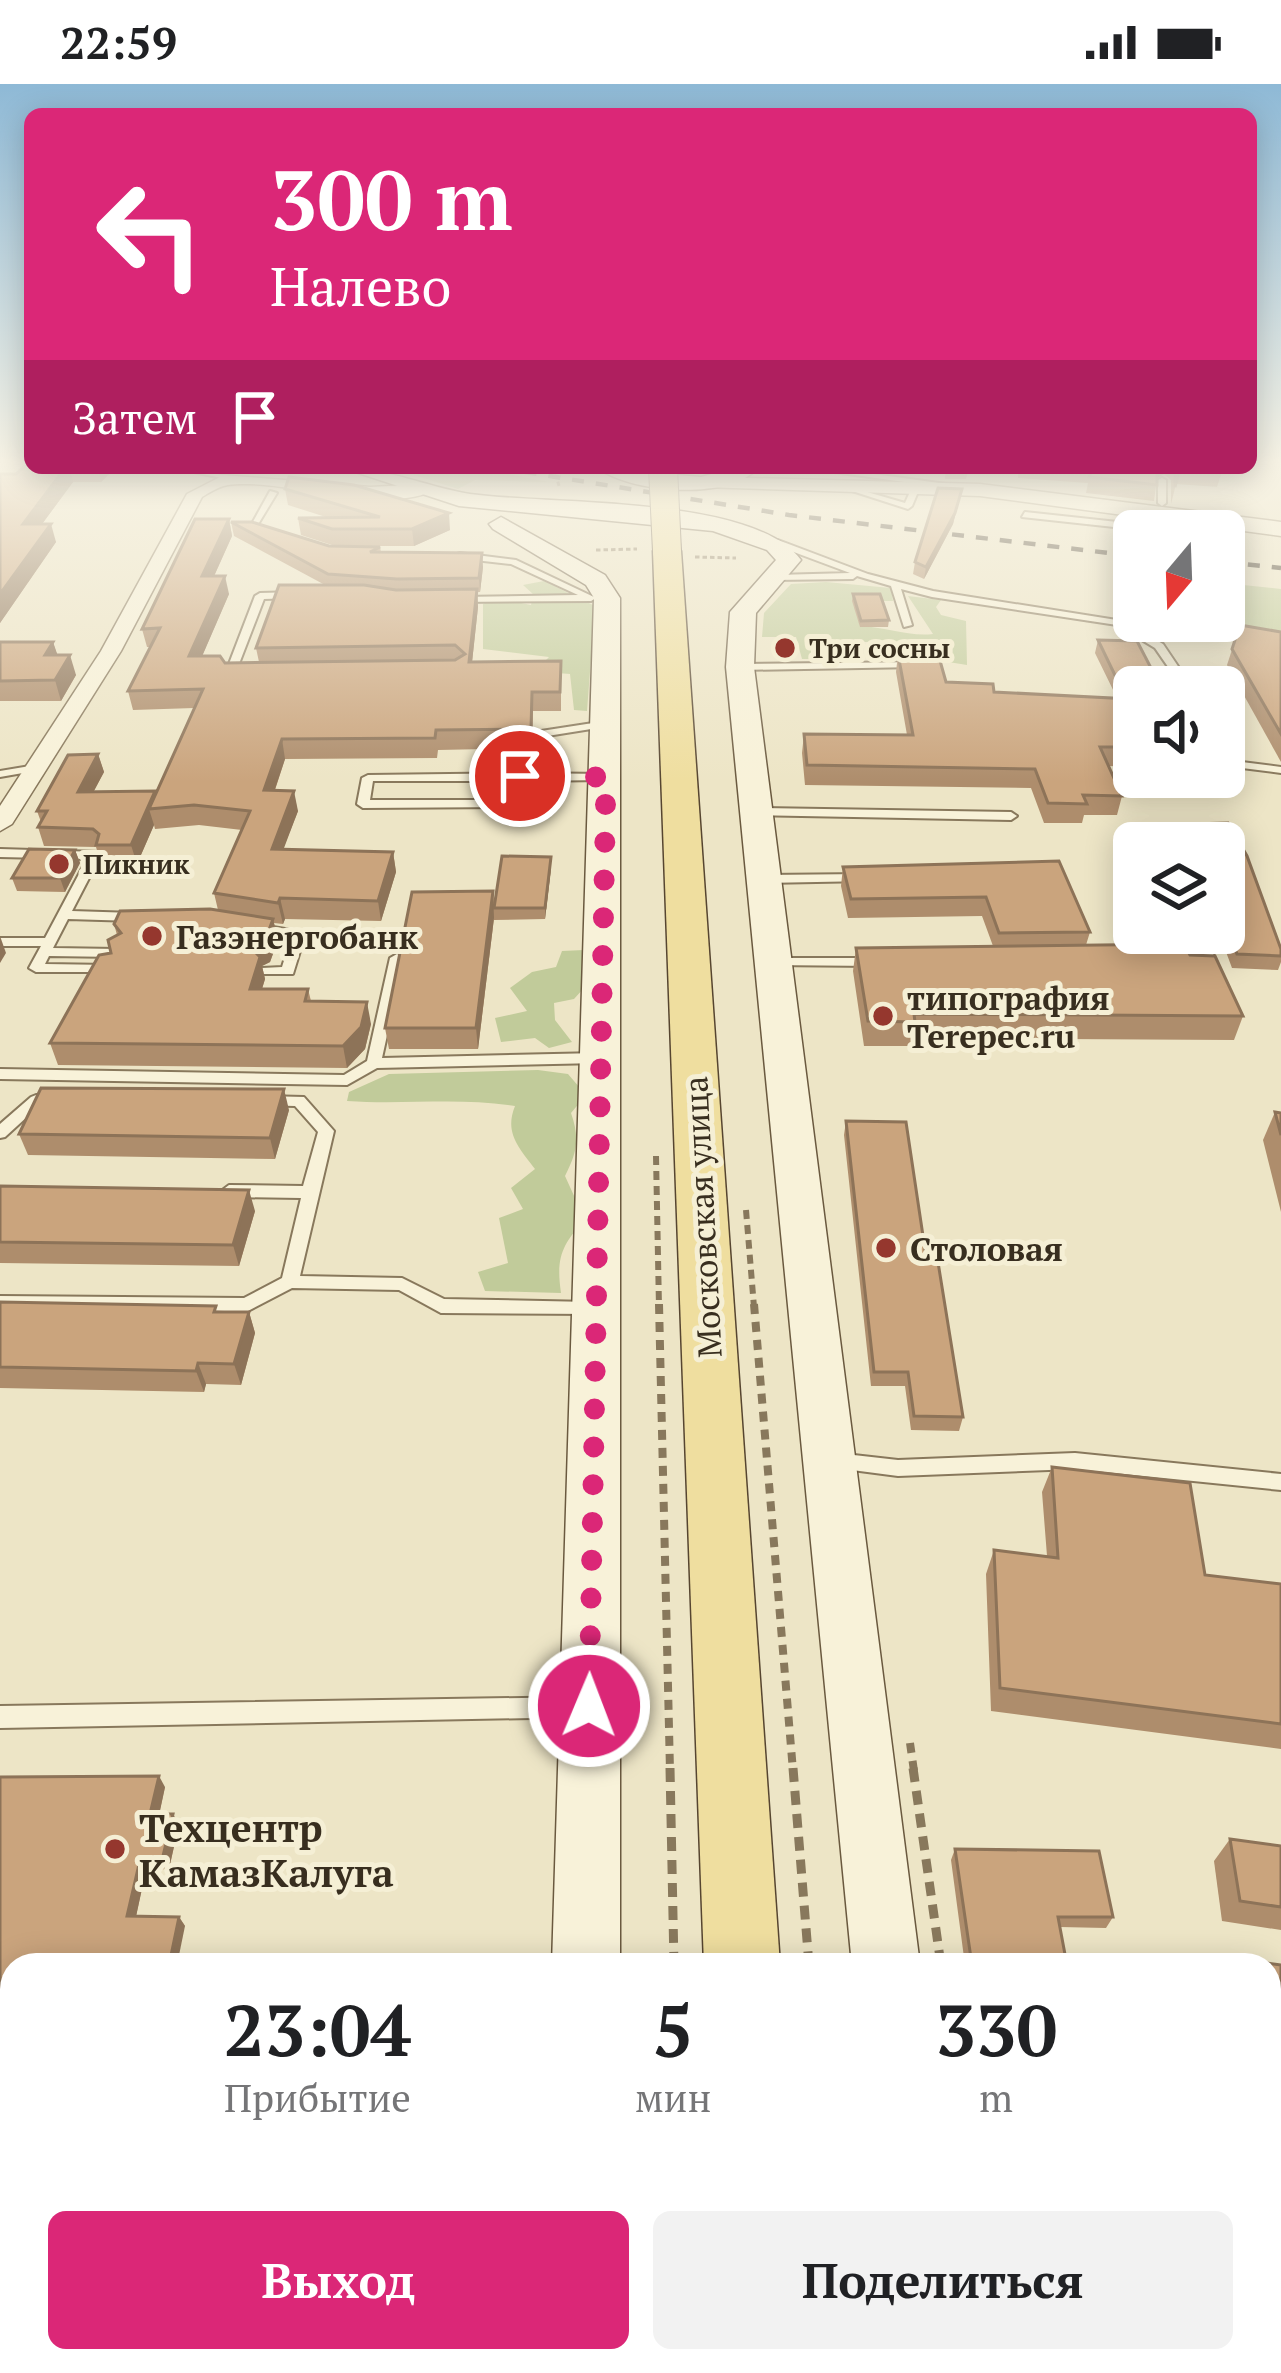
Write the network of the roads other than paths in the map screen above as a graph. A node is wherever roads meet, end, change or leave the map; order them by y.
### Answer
1 (155, 569) edge
2 (529, 569) edge
3 (586, 569) edge
4 (668, 569) edge
5 (764, 569) edge
6 (821, 569) edge
7 (821, 569) edge
8 (865, 576) junction
9 (895, 584) junction
10 (303, 596) edge
11 (599, 598) junction
12 (442, 601) edge
13 (907, 625) dead end
14 (921, 664) edge
15 (1172, 666) edge
16 (740, 667) junction
17 (257, 675) edge
18 (606, 724) junction
19 (541, 734) dead end
20 (1245, 766) edge
21 (36, 768) junction
22 (1281, 770) edge
23 (0, 774) edge
24 (520, 776) junction
25 (606, 777) junction
26 (757, 812) junction
27 (1011, 816) dead end
28 (0, 824) edge
29 (0, 853) edge
30 (888, 877) edge
31 (764, 879) junction
32 (63, 916) junction
33 (144, 917) edge
34 (236, 926) edge
35 (0, 942) edge
36 (47, 947) junction
37 (117, 953) edge
38 (1206, 954) edge
39 (398, 958) edge
40 (1162, 958) edge
41 (890, 961) edge
42 (773, 962) junction
43 (270, 963) edge
44 (110, 969) edge
45 (599, 1058) junction
46 (374, 1063) junction
47 (0, 1074) edge
48 (60, 1100) edge
49 (251, 1101) edge
50 (0, 1133) edge
51 (215, 1191) edge
52 (310, 1192) junction
53 (290, 1282) junction
54 (0, 1303) edge
55 (596, 1309) junction
56 (829, 1461) junction
57 (1281, 1482) edge
58 (589, 1706) junction
59 (0, 1718) edge
60 (586, 1953) edge
61 (741, 1953) edge
62 (885, 1953) edge

1 - 21 street
2 - 11 lane
3 - 11 main road
4 - 61 main road, Московская улица, bridge
5 - 16 main road
6 - 8 lane
7 - 8 lane
8 - 9 lane
9 - 13 lane
9 - 15 lane
10 - 17 lane
11 - 12 lane
11 - 18 main road
14 - 16 lane
16 - 26 main road
18 - 19 lane
18 - 25 main road
20 - 22 lane
21 - 23 lane
21 - 28 street
24 - 24 lane
24 - 25 lane
25 - 45 main road
26 - 27 lane
26 - 31 main road
29 - 32 lane
30 - 31 lane
31 - 42 main road
32 - 33 lane
32 - 36 lane
34 - 43 lane
35 - 36 lane
36 - 37 lane
36 - 44 lane
38 - 40 lane
39 - 46 lane
41 - 42 lane
42 - 56 main road
45 - 46 lane
45 - 55 main road
46 - 47 lane
48 - 50 lane
49 - 52 lane
51 - 52 lane
52 - 53 lane
53 - 54 lane
53 - 55 lane
55 - 58 main road
56 - 57 lane
56 - 62 main road
58 - 59 lane
58 - 60 main road

